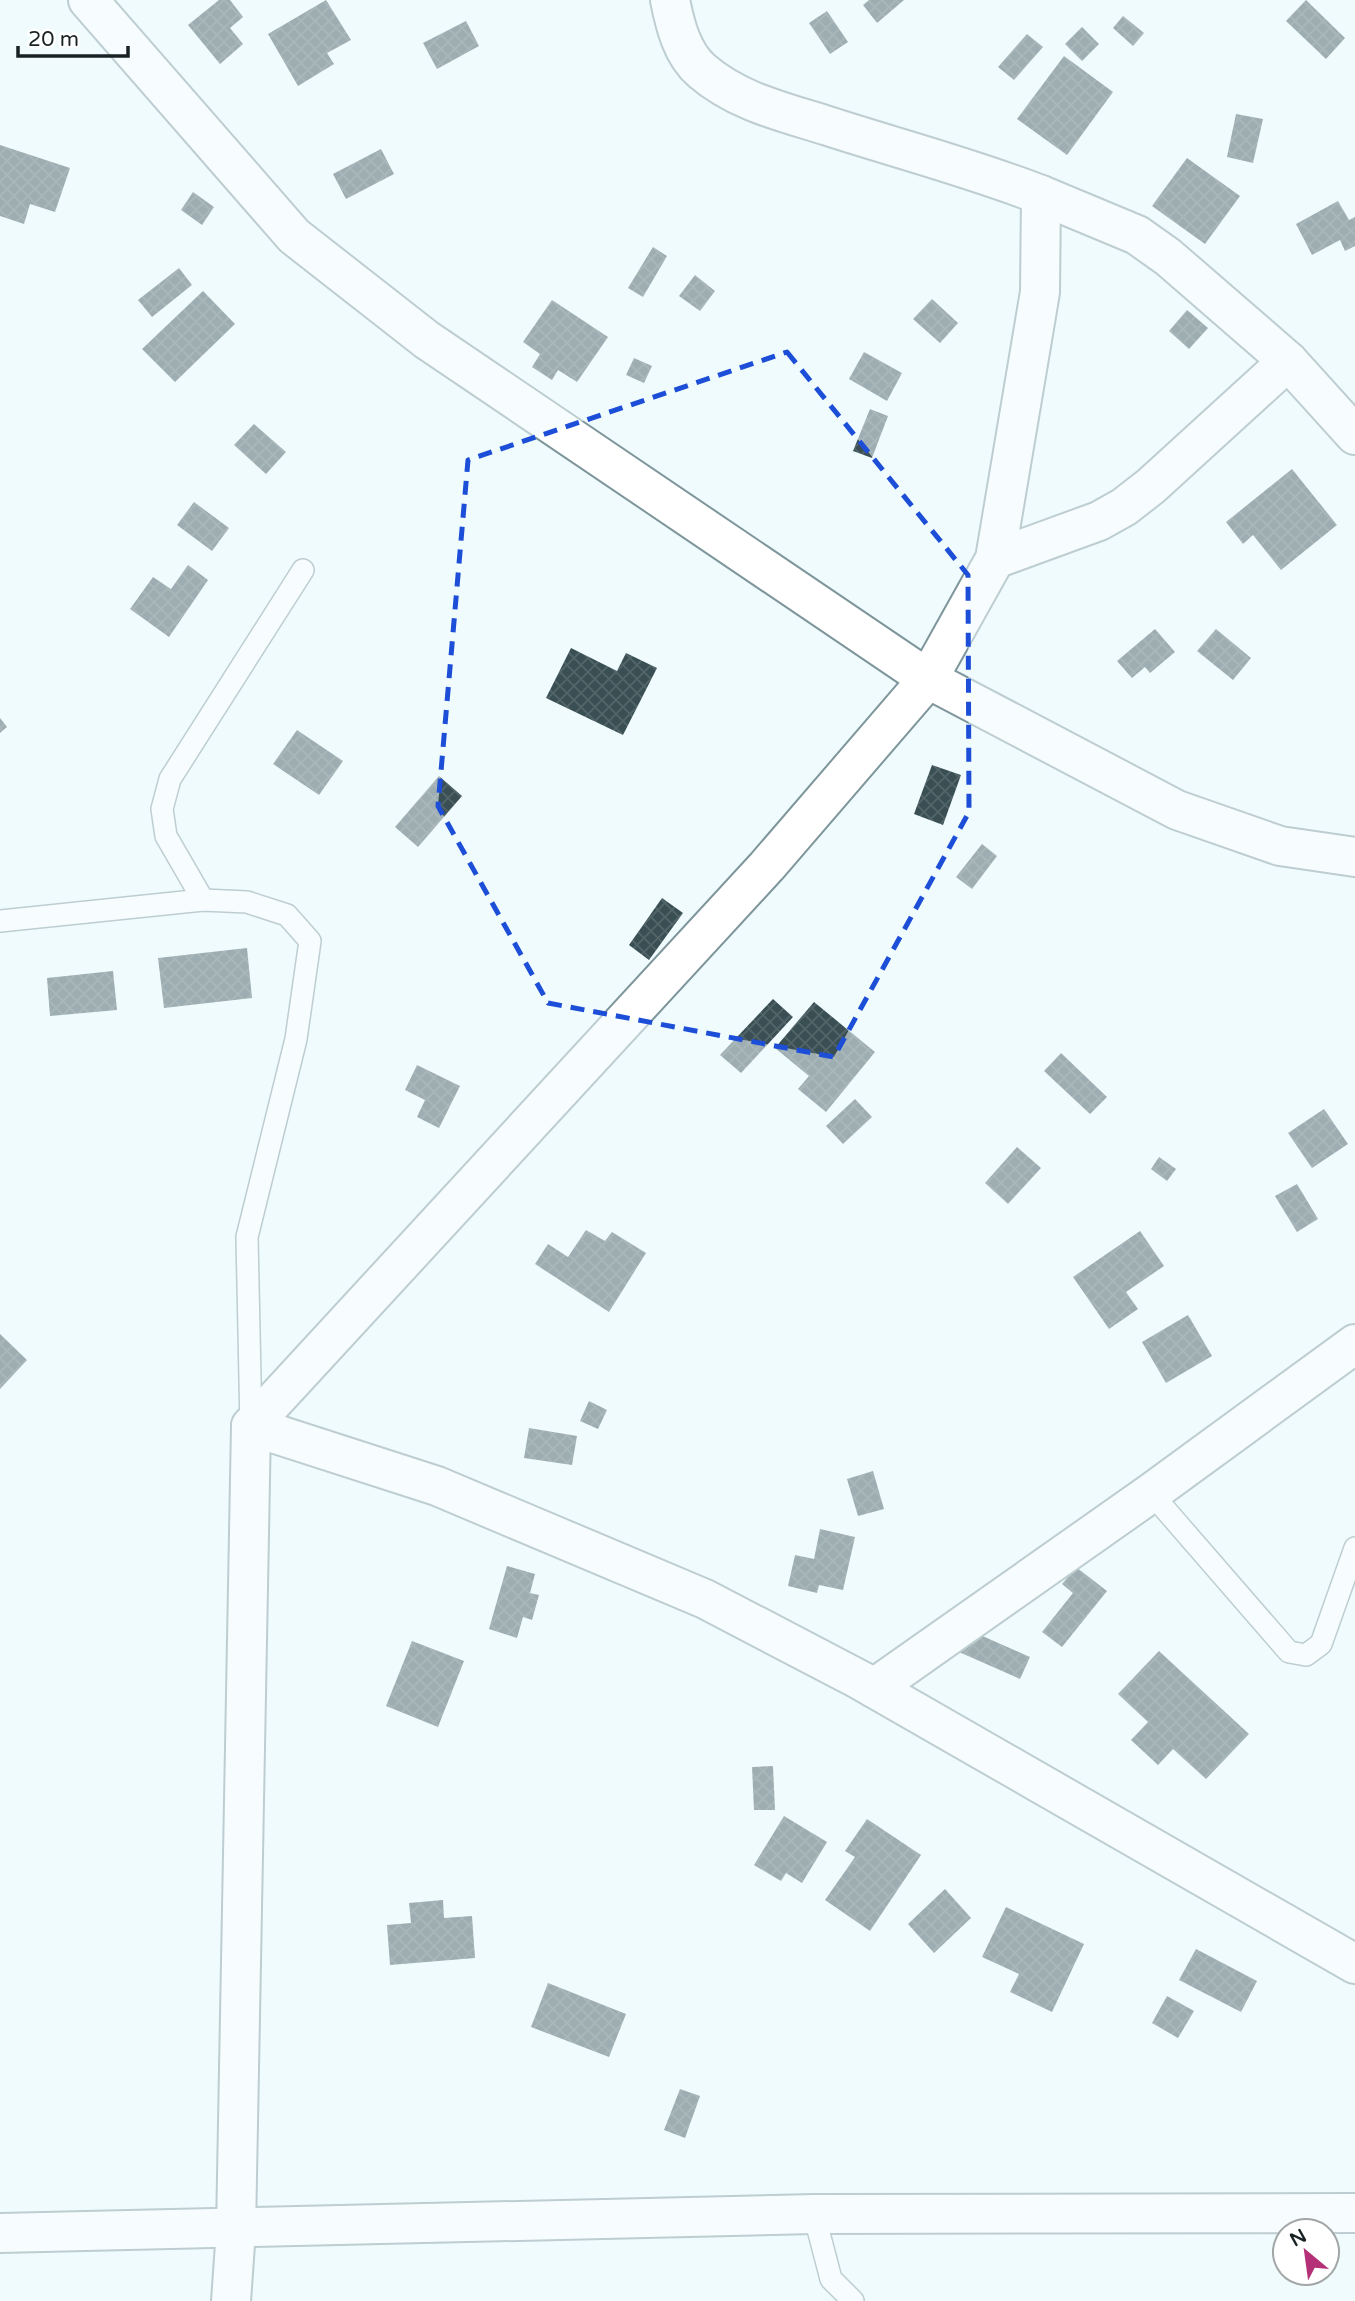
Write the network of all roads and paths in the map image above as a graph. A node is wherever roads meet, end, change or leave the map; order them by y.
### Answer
1 (88, 0) edge
2 (670, 0) edge
3 (1041, 195) junction
4 (1288, 361) junction
5 (1355, 435) edge
6 (995, 559) junction
7 (303, 570) dead end
8 (928, 679) junction
9 (1355, 858) edge
10 (203, 900) junction
11 (0, 921) edge
12 (1355, 1344) edge
13 (251, 1426) junction
14 (1151, 1493) junction
15 (1355, 1548) edge
16 (874, 1688) junction
17 (1355, 1964) edge
18 (1355, 2213) edge
19 (814, 2214) junction
20 (236, 2230) junction
21 (0, 2233) edge
22 (230, 2301) edge
23 (853, 2301) edge

1 - 8 street
2 - 3 street
3 - 4 street
3 - 6 street
4 - 5 street
4 - 6 street
6 - 8 street
7 - 10 lane
8 - 9 street
8 - 13 street
10 - 11 lane
10 - 13 lane
12 - 14 street
13 - 16 street
13 - 20 street
14 - 15 lane
14 - 16 street
16 - 17 street
18 - 19 street
19 - 20 street
19 - 23 lane
20 - 21 street
20 - 22 street

